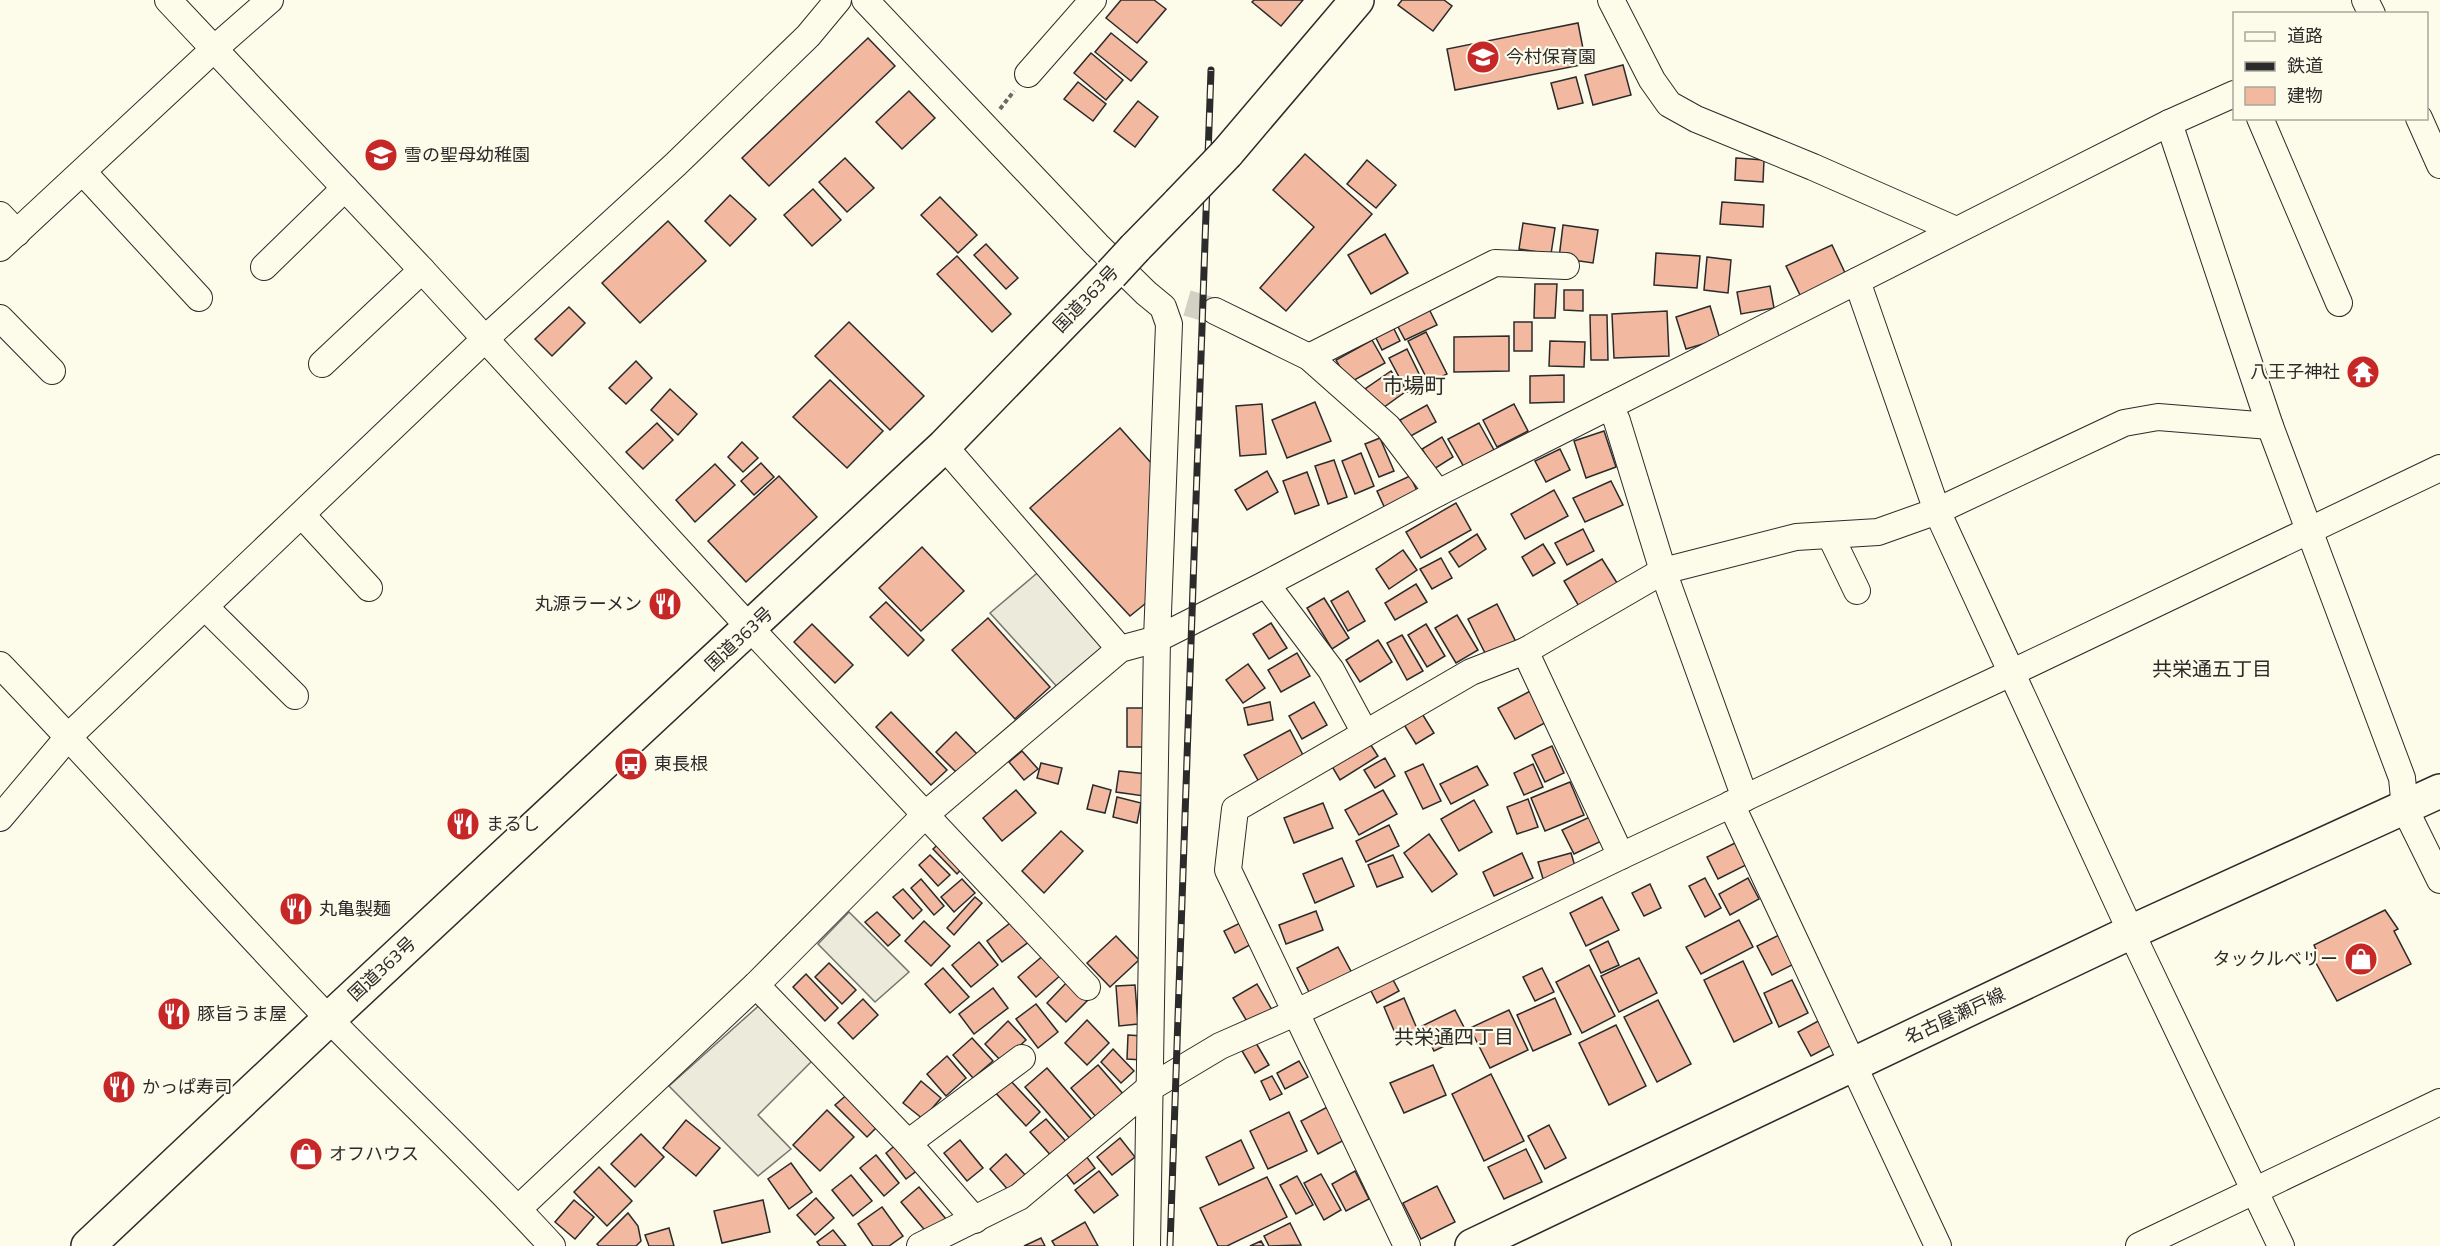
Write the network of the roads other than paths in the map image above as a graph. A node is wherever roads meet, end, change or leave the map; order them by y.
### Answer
1 (168, 0) edge
2 (270, 0) edge
3 (838, 0) edge
4 (865, 0) edge
5 (1094, 0) edge
6 (1357, 0) edge
7 (1611, 0) edge
8 (214, 49) junction
9 (1028, 74) dead end
10 (2233, 95) edge
11 (2261, 120) edge
12 (2420, 120) edge
13 (2169, 123) junction
14 (2440, 165) edge
15 (83, 172) junction
16 (345, 188) junction
17 (1956, 231) junction
18 (6, 232) edge
19 (1566, 266) dead end
20 (264, 267) dead end
21 (422, 270) junction
22 (1857, 280) junction
23 (199, 298) dead end
24 (2339, 303) dead end
25 (1215, 311) tunnel mouth
26 (0, 318) edge
27 (485, 339) junction
28 (1309, 357) junction
29 (322, 364) dead end
30 (52, 371) dead end
31 (1610, 406) junction
32 (2270, 426) junction
33 (944, 446) junction
34 (2440, 468) edge
35 (1438, 493) junction
36 (1937, 511) junction
37 (302, 515) junction
38 (2309, 531) junction
39 (1830, 535) junction
40 (1664, 571) junction
41 (1266, 584) junction
42 (369, 588) dead end
43 (1857, 591) dead end
44 (205, 607) junction
45 (750, 628) junction
46 (1157, 639) junction
47 (1120, 649) junction
48 (1525, 651) junction
49 (0, 665) edge
50 (2013, 672) junction
51 (295, 696) dead end
52 (1365, 733) junction
53 (69, 736) junction
54 (2440, 791) edge
55 (1738, 801) junction
56 (2405, 809) junction
57 (926, 814) junction
58 (0, 818) edge
59 (1621, 856) junction
60 (2440, 880) edge
61 (2130, 932) junction
62 (756, 985) junction
63 (1087, 987) dead end
64 (1297, 1012) junction
65 (329, 1018) junction
66 (1022, 1058) dead end
67 (1852, 1065) junction
68 (1148, 1089) junction
69 (2440, 1102) edge
70 (908, 1143) junction
71 (2255, 1190) junction
72 (518, 1209) junction
73 (975, 1220) junction
74 (88, 1246) edge
75 (552, 1246) edge
76 (920, 1246) edge
77 (1147, 1246) edge
78 (1407, 1246) edge
79 (1472, 1246) edge
80 (1938, 1246) edge
81 (2139, 1246) edge
82 (2281, 1246) edge

1 - 8 street
2 - 8 street
3 - 27 street
4 - 46 street
5 - 9 street
6 - 33 main road, 国道363号, bridge
7 - 17 street
8 - 15 street
8 - 16 street
10 - 13 street
11 - 24 street
12 - 14 street
13 - 17 street
13 - 32 street
15 - 18 street
15 - 23 street
16 - 20 street
16 - 21 street
17 - 22 street
19 - 28 street
21 - 27 street
21 - 29 street
22 - 31 street
22 - 36 street
25 - 28 street
26 - 30 street
27 - 37 street
27 - 45 street
28 - 35 street
31 - 35 street
31 - 40 street
32 - 36 street
32 - 38 street
33 - 45 main road, 国道363号
33 - 47 street
34 - 38 street
35 - 41 street
36 - 39 street
36 - 50 street
37 - 42 street
37 - 44 street
38 - 50 street
38 - 56 street
39 - 40 street
39 - 43 street
40 - 48 street
40 - 55 street
41 - 46 street
41 - 52 street
44 - 51 street
44 - 53 street
45 - 57 street
45 - 65 main road, 国道363号
46 - 47 street
46 - 68 street
47 - 57 street
48 - 52 street
48 - 59 street
49 - 53 street
50 - 55 street
50 - 61 street
52 - 64 street
53 - 58 street
53 - 65 street
54 - 56 main road, 名古屋瀬戸線
55 - 59 street
55 - 67 street
56 - 60 street
56 - 61 main road, 名古屋瀬戸線
57 - 62 street
57 - 63 street
59 - 64 street
61 - 67 main road, 名古屋瀬戸線
61 - 71 street
62 - 70 street
62 - 72 street
64 - 68 street
64 - 78 street
65 - 72 street
65 - 74 main road, 国道363号
66 - 70 street
67 - 79 main road, 名古屋瀬戸線
67 - 80 street
68 - 73 street
68 - 77 street
69 - 71 street
70 - 73 street
71 - 81 street
71 - 82 street
72 - 75 street
73 - 76 street

